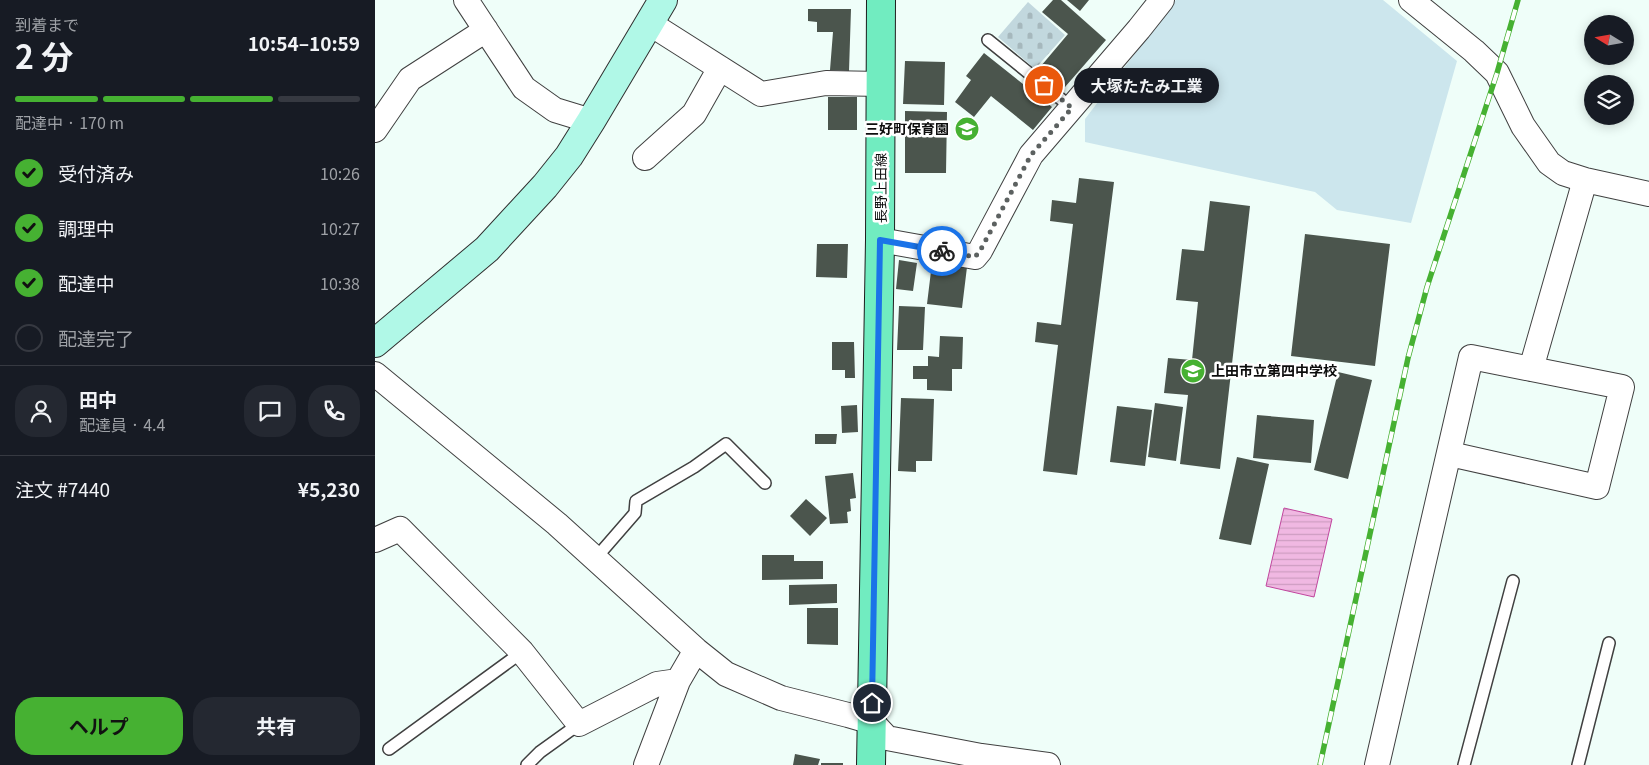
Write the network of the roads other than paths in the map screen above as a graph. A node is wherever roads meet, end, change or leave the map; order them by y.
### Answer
1 (466, 0) edge
2 (663, 0) edge
3 (881, 0) edge
4 (1162, 0) edge
5 (1411, 0) edge
6 (649, 23) junction
7 (486, 30) junction
8 (988, 40) dead end
9 (720, 68) junction
10 (881, 84) junction
11 (1072, 108) junction
12 (591, 121) junction
13 (375, 130) edge
14 (645, 158) dead end
15 (1585, 180) junction
16 (1649, 194) edge
17 (880, 240) junction
18 (375, 343) edge
19 (1531, 370) junction
20 (375, 374) edge
21 (1450, 454) junction
22 (765, 483) dead end
23 (375, 540) edge
24 (595, 559) junction
25 (1513, 581) dead end
26 (1609, 644) dead end
27 (695, 650) junction
28 (522, 652) junction
29 (678, 681) junction
30 (872, 722) junction
31 (579, 724) junction
32 (389, 749) dead end
33 (527, 765) edge
34 (645, 765) edge
35 (871, 765) edge
36 (1047, 765) edge
37 (1377, 765) edge
38 (1464, 765) edge
39 (1578, 765) edge

1 - 7 street
2 - 6 street
3 - 10 main road, 長野上田線
4 - 11 street
5 - 15 street
6 - 9 street
6 - 12 street
7 - 12 street
7 - 13 street
8 - 11 lane
9 - 10 street
9 - 14 street
10 - 17 main road, 長野上田線
11 - 17 street
12 - 18 street
15 - 16 street
15 - 19 street
17 - 30 main road, 長野上田線
19 - 21 street
19 - 21 street
20 - 24 street
21 - 37 street
22 - 24 lane
23 - 28 street
24 - 27 street
25 - 38 lane
26 - 39 lane
27 - 29 street
27 - 30 street
28 - 31 street
28 - 32 lane
29 - 31 street
29 - 34 street
30 - 35 main road, 長野上田線
30 - 36 street
31 - 33 lane

